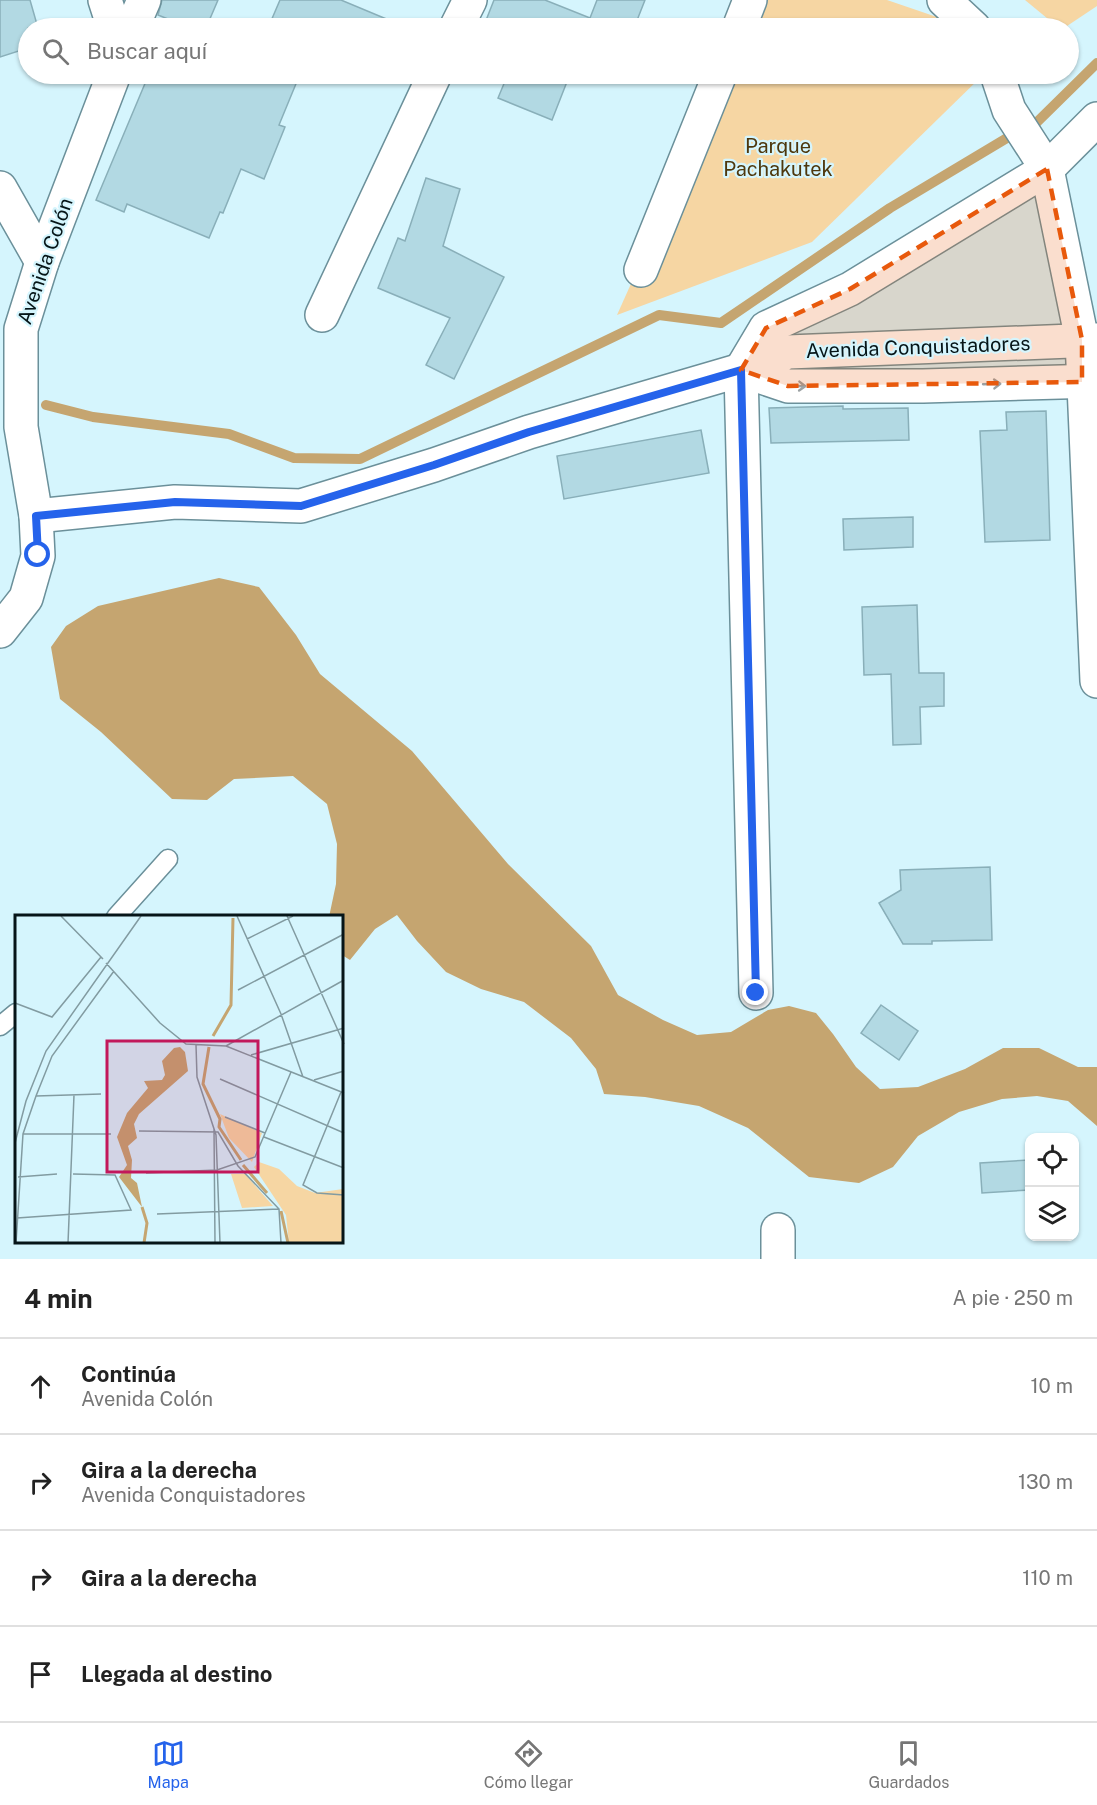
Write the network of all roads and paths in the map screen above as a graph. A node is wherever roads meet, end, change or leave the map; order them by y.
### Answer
1 (105, 0) edge
2 (144, 0) edge
3 (470, 0) edge
4 (750, 0) edge
5 (944, 0) edge
6 (111, 18) edge
7 (136, 18) edge
8 (461, 18) edge
9 (743, 18) edge
10 (963, 18) edge
11 (110, 84) edge
12 (430, 84) edge
13 (716, 84) edge
14 (1000, 84) edge
15 (1097, 119) edge
16 (1047, 169) junction
17 (0, 188) edge
18 (42, 261) junction
19 (641, 270) dead end
20 (322, 315) dead end
21 (1089, 340) edge
22 (741, 370) junction
23 (1090, 381) edge
24 (36, 516) junction
25 (0, 631) edge
26 (1097, 681) edge
27 (168, 859) dead end
28 (118, 915) edge
29 (756, 993) dead end
30 (15, 1014) edge
31 (0, 1026) edge

1 - 6 street
2 - 7 street
3 - 8 street
4 - 9 street
5 - 10 street
11 - 18 street, Avenida Colón
12 - 20 street
13 - 19 street
14 - 16 street
15 - 16 street
16 - 21 street
16 - 22 street
17 - 18 street
18 - 24 street, Avenida Colón
21 - 22 street, Avenida Conquistadores
21 - 23 street
22 -> 23 street, Avenida Conquistadores
22 - 24 street, Avenida Conquistadores
22 - 29 street
23 - 26 street
24 - 25 street, Avenida Colón
27 - 28 lane
30 - 31 lane

